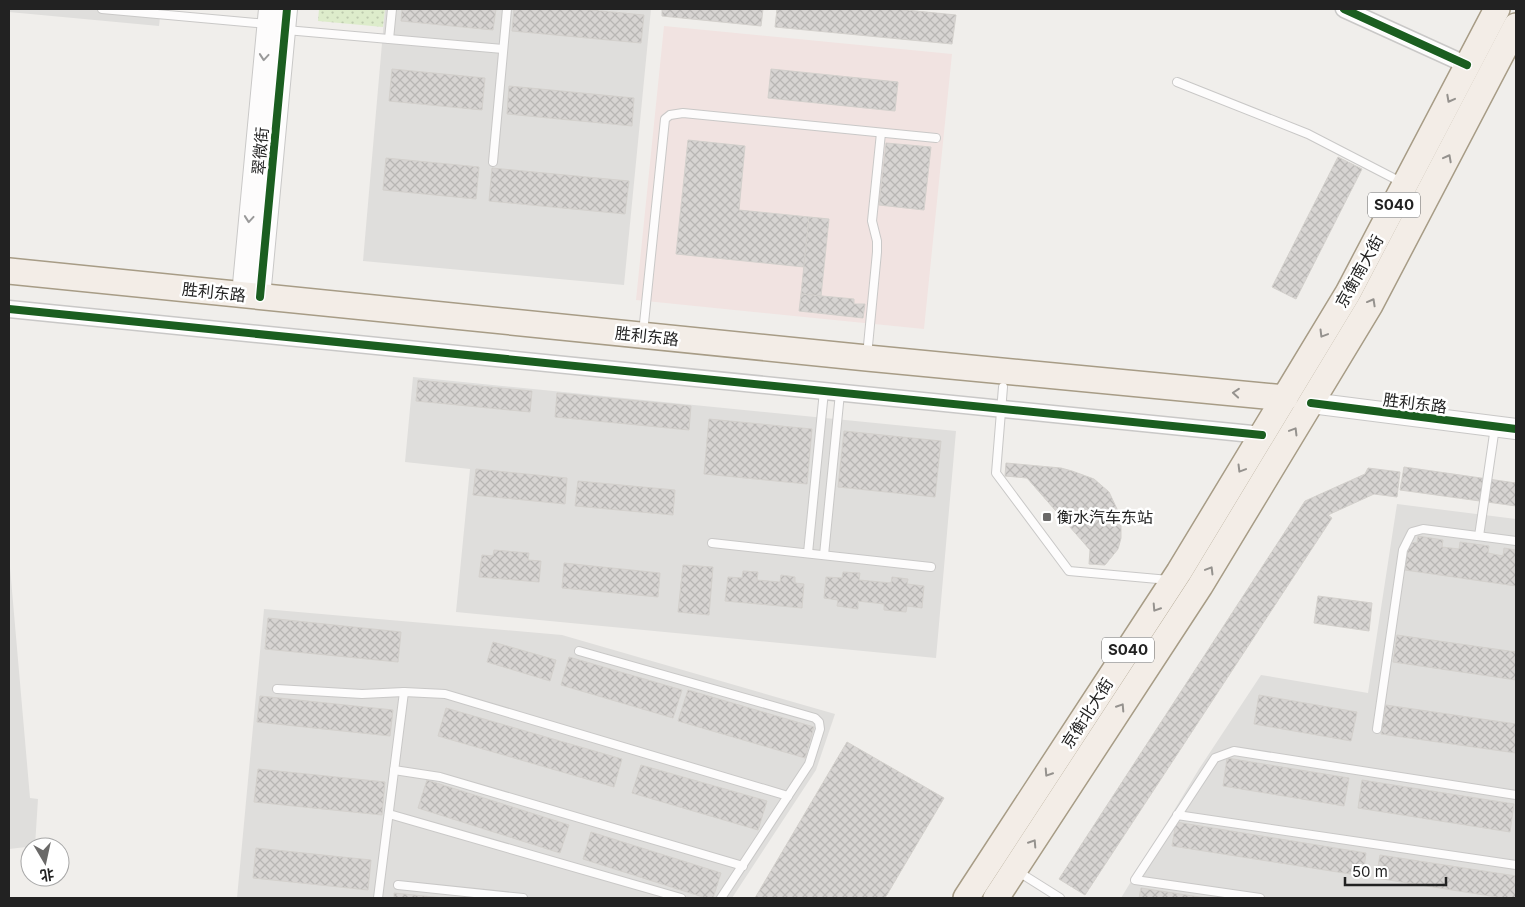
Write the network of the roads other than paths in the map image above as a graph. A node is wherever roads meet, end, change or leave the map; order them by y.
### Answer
1 (102, 9) edge
2 (287, 9) edge
3 (392, 9) edge
4 (507, 9) edge
5 (1344, 9) edge
6 (1497, 9) edge
7 (146, 11) edge
8 (274, 21) edge
9 (1516, 26) edge
10 (389, 39) junction
11 (503, 49) junction
12 (1467, 65) junction
13 (1177, 82) dead end
14 (881, 132) junction
15 (936, 138) dead end
16 (493, 162) dead end
17 (1405, 184) junction
18 (9, 271) edge
19 (9, 286) edge
20 (251, 296) junction
21 (9, 309) edge
22 (642, 335) junction
23 (867, 358) junction
24 (832, 392) junction
25 (1002, 398) junction
26 (1311, 403) junction
27 (1274, 415) junction
28 (1495, 426) junction
29 (1516, 429) edge
30 (1479, 536) junction
31 (1516, 540) edge
32 (712, 543) dead end
33 (808, 553) junction
34 (824, 555) junction
35 (931, 567) dead end
36 (1173, 581) junction
37 (580, 651) dead end
38 (277, 689) dead end
39 (404, 692) junction
40 (1377, 729) dead end
41 (394, 770) junction
42 (1516, 795) edge
43 (788, 796) junction
44 (389, 814) junction
45 (1177, 816) junction
46 (743, 866) junction
47 (1516, 866) edge
48 (1015, 870) junction
49 (398, 885) dead end
50 (378, 898) edge
51 (523, 898) edge
52 (681, 898) edge
53 (721, 898) edge
54 (966, 898) edge
55 (996, 898) edge
56 (1060, 898) edge
57 (1260, 898) edge

1 - 7 lane
2 - 8 street, 翠微街
3 - 10 lane
4 - 11 lane
5 - 12 street
6 - 12 main road, 京衡南大街 / S040
7 - 8 lane
8 - 10 lane
8 - 20 street, 翠微街
26 -> 9 main road, 京衡南大街 / S040
10 - 11 lane
11 - 16 lane
12 -> 17 main road, 京衡南大街 / S040
13 - 17 lane
14 - 15 lane
14 - 22 lane
14 - 23 lane
17 -> 27 main road, 京衡南大街 / S040
18 - 20 main road, 胜利东路
19 - 25 main road, 胜利东路
20 - 22 main road, 胜利东路
21 - 24 street
22 - 23 main road, 胜利东路
27 -> 23 main road, 胜利东路
24 - 25 street
24 - 33 lane
24 - 34 lane
25 - 27 main road, 胜利东路
25 - 36 lane
26 - 28 street, 胜利东路
48 -> 26 main road, 京衡北大街 / S040
27 -> 36 main road, 京衡北大街 / S040
28 - 29 street, 胜利东路
28 - 30 lane
30 - 31 lane
30 - 40 lane
32 - 33 lane
33 - 34 lane
34 - 35 lane
36 -> 54 main road, 京衡北大街 / S040
37 - 43 lane
38 - 39 lane
39 - 41 lane
39 - 43 lane
41 - 44 lane
41 - 46 lane
42 - 45 lane
43 - 46 lane
44 - 50 lane
44 - 52 lane
45 - 47 lane
45 - 57 lane
46 - 53 lane
48 - 55 main road, 京衡北大街 / S040
48 - 56 lane
49 - 51 lane

